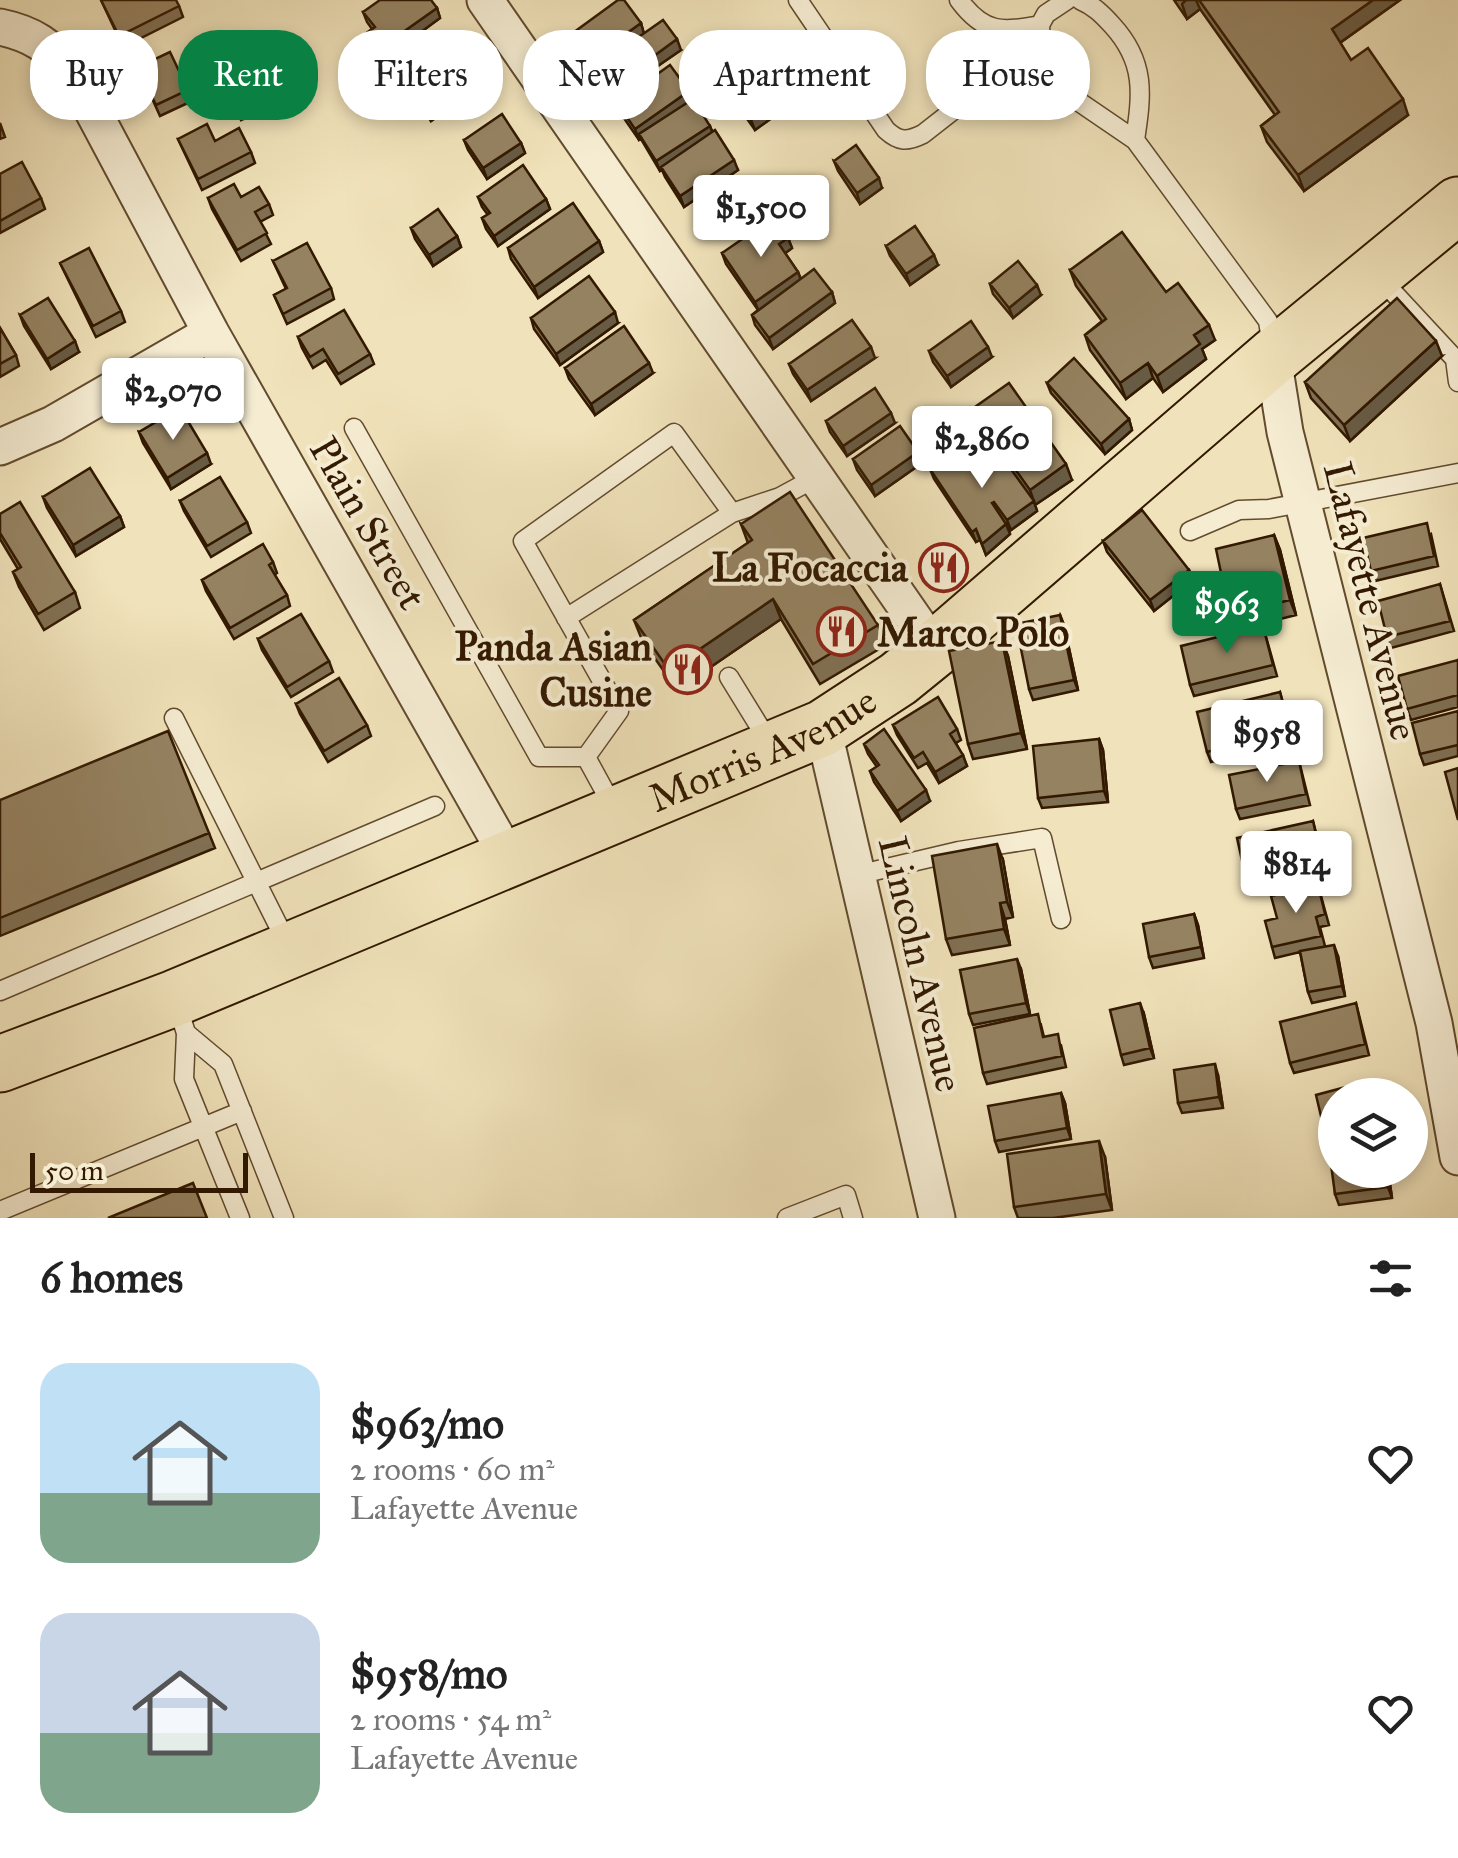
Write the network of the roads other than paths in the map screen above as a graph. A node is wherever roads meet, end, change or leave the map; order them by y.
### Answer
1 (485, 0) edge
2 (798, 0) edge
3 (959, 0) edge
4 (1067, 0) edge
5 (1080, 0) edge
6 (1040, 25) junction
7 (0, 28) edge
8 (1040, 30) edge
9 (1090, 109) edge
10 (940, 120) edge
11 (1134, 140) junction
12 (1458, 205) edge
13 (1374, 272) junction
14 (212, 333) junction
15 (1273, 357) junction
16 (1458, 382) edge
17 (354, 428) dead end
18 (0, 447) edge
19 (1458, 473) edge
20 (816, 477) junction
21 (1302, 503) junction
22 (732, 513) junction
23 (1190, 531) dead end
24 (566, 618) junction
25 (934, 650) junction
26 (730, 677) dead end
27 (174, 718) dead end
28 (823, 728) junction
29 (774, 751) junction
30 (586, 758) junction
31 (436, 806) dead end
32 (617, 815) junction
33 (506, 862) junction
34 (857, 876) junction
35 (256, 881) junction
36 (1060, 919) dead end
37 (291, 950) junction
38 (0, 991) edge
39 (181, 1016) junction
40 (1446, 1021) edge
41 (0, 1064) edge
42 (242, 1112) junction
43 (202, 1126) junction
44 (1458, 1156) edge
45 (0, 1211) edge
46 (240, 1218) edge
47 (284, 1218) edge
48 (787, 1218) edge
49 (853, 1218) edge
50 (937, 1218) edge

1 - 20 street
2 - 10 lane
3 - 6 lane
4 - 6 lane
5 - 11 lane
6 - 8 lane
7 - 14 street, Plain Street
9 - 11 lane
11 - 15 lane
12 - 13 main road, Morris Avenue
13 - 15 main road, Morris Avenue
13 - 16 lane
14 - 18 street
14 - 33 street, Plain Street
15 - 21 street, Lafayette Avenue
15 - 25 main road, Morris Avenue
17 - 30 lane
19 - 21 lane
20 - 22 lane
20 - 25 street
21 - 23 lane
21 - 40 street, Lafayette Avenue
22 - 24 lane
22 - 24 lane
24 - 30 lane
25 - 28 main road, Morris Avenue
26 - 29 lane
27 - 35 lane
28 - 29 main road, Morris Avenue
28 - 34 street, Lincoln Avenue
29 - 32 main road, Morris Avenue
30 - 32 lane
31 - 35 lane
32 - 33 main road, Morris Avenue
33 - 37 main road, Morris Avenue
34 - 36 lane
34 - 50 street, Lincoln Avenue
35 - 37 lane
35 - 38 lane
37 - 39 main road, Morris Avenue
39 - 41 main road, Morris Avenue
39 - 42 lane
39 - 43 lane
40 - 44 street, Lafayette Avenue
42 - 43 lane
42 - 47 lane
43 - 45 lane
43 - 46 lane
48 - 49 lane

